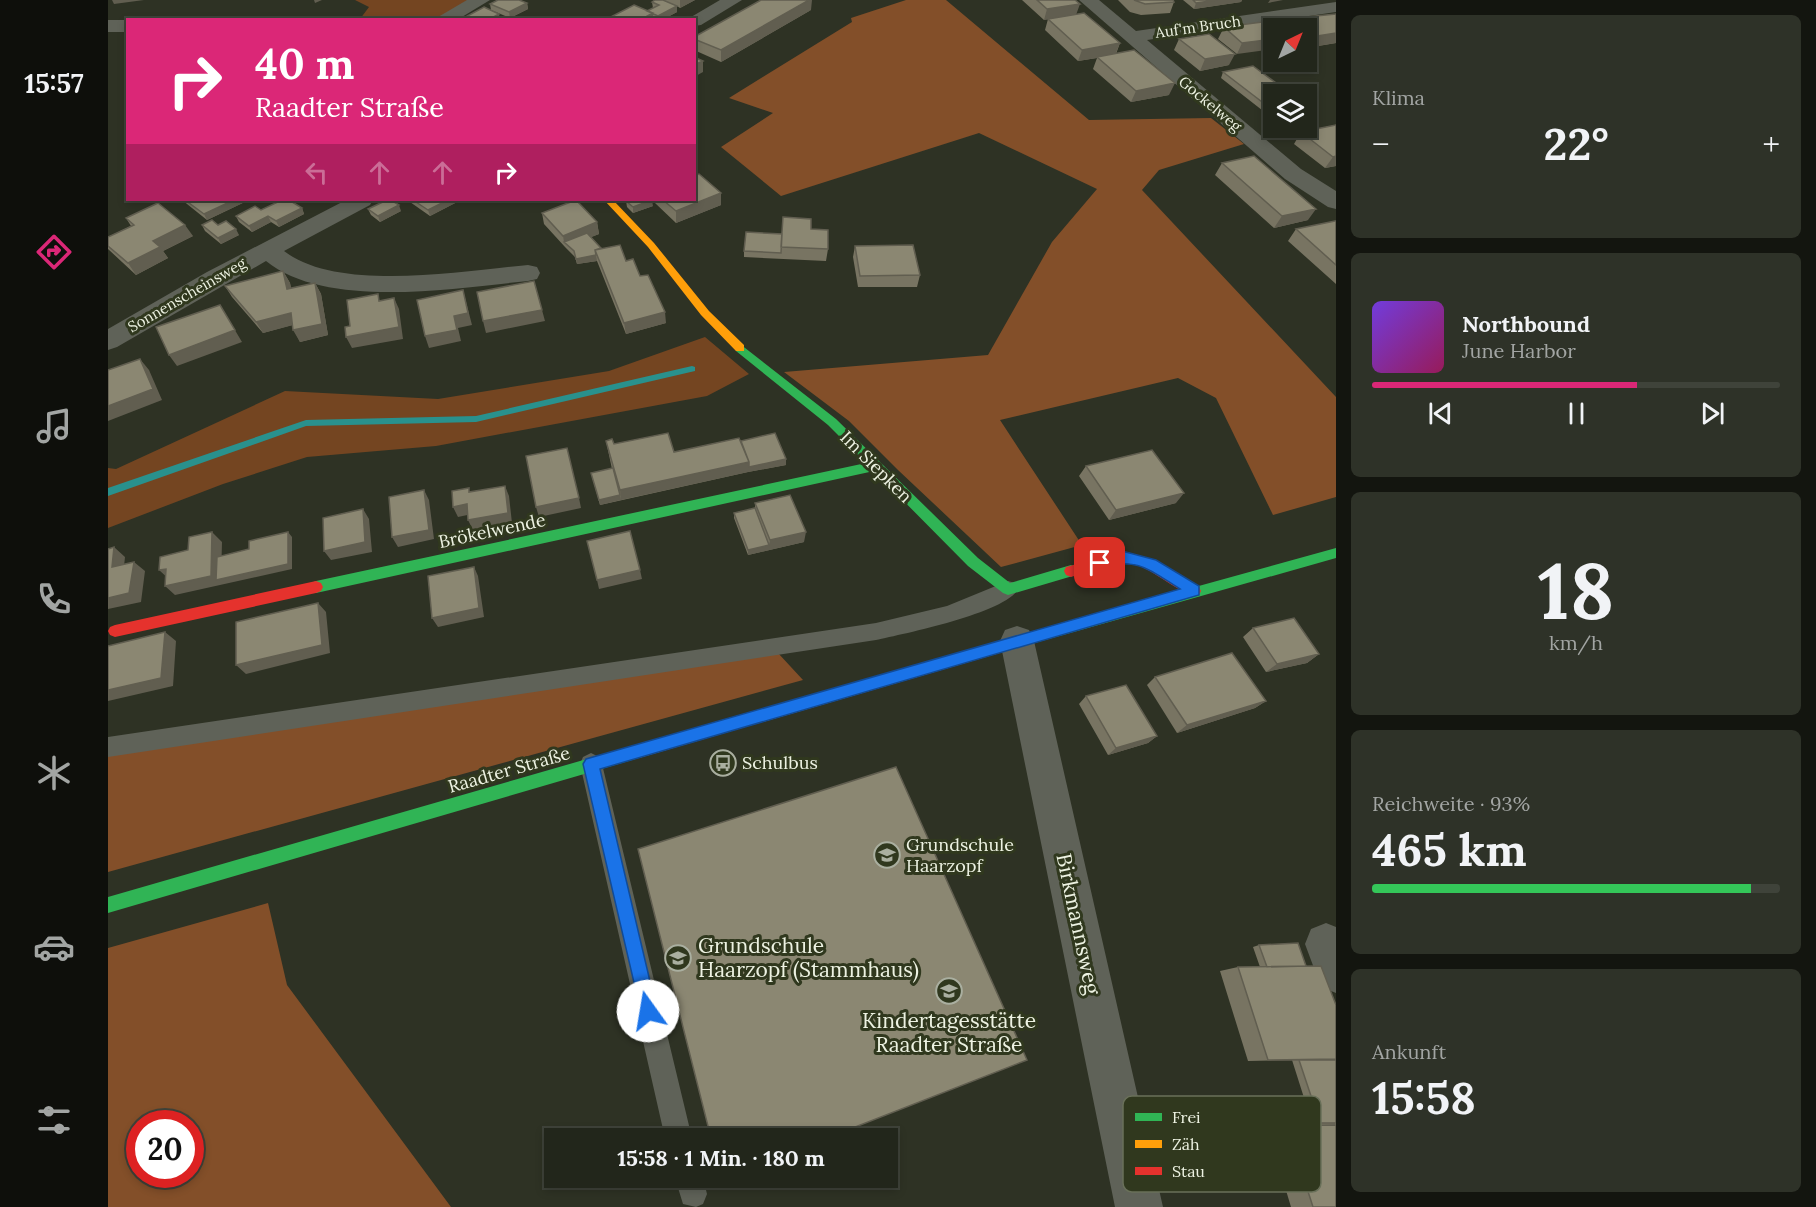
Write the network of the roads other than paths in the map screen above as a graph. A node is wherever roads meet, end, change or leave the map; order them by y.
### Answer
1 (481, 0) edge
2 (733, 0) edge
3 (1088, 0) edge
4 (1336, 7) edge
5 (446, 18) edge
6 (696, 20) edge
7 (108, 26) edge
8 (126, 26) edge
9 (1131, 37) junction
10 (1331, 193) edge
11 (360, 201) edge
12 (609, 201) edge
13 (267, 250) junction
14 (528, 273) dead end
15 (108, 341) edge
16 (876, 466) junction
17 (1336, 553) edge
18 (1008, 589) junction
19 (1194, 591) junction
20 (115, 631) dead end
21 (1017, 641) junction
22 (108, 747) edge
23 (591, 764) junction
24 (108, 905) edge
25 (677, 1128) edge
26 (1123, 1133) edge
27 (1136, 1192) edge
28 (1139, 1207) edge

1 - 5 street
2 - 6 street
3 - 9 street, Gockelweg
4 - 9 street, Auf'm Bruch
7 - 8 street
9 - 10 street, Gockelweg
11 - 13 street, Sonnenscheinsweg
12 - 16 street, Im Siepken
13 - 14 street, Sonnenscheinsweg
13 - 15 street, Sonnenscheinsweg
16 - 18 street, Im Siepken
16 - 20 street, Brökelwende
17 - 19 street, Raadter Straße
18 - 19 street
18 - 22 lane
19 - 21 street, Raadter Straße
21 - 23 street, Raadter Straße
21 - 26 street, Birkmannsweg
23 - 24 street, Raadter Straße
23 - 25 lane
27 - 28 street, Birkmannsweg

